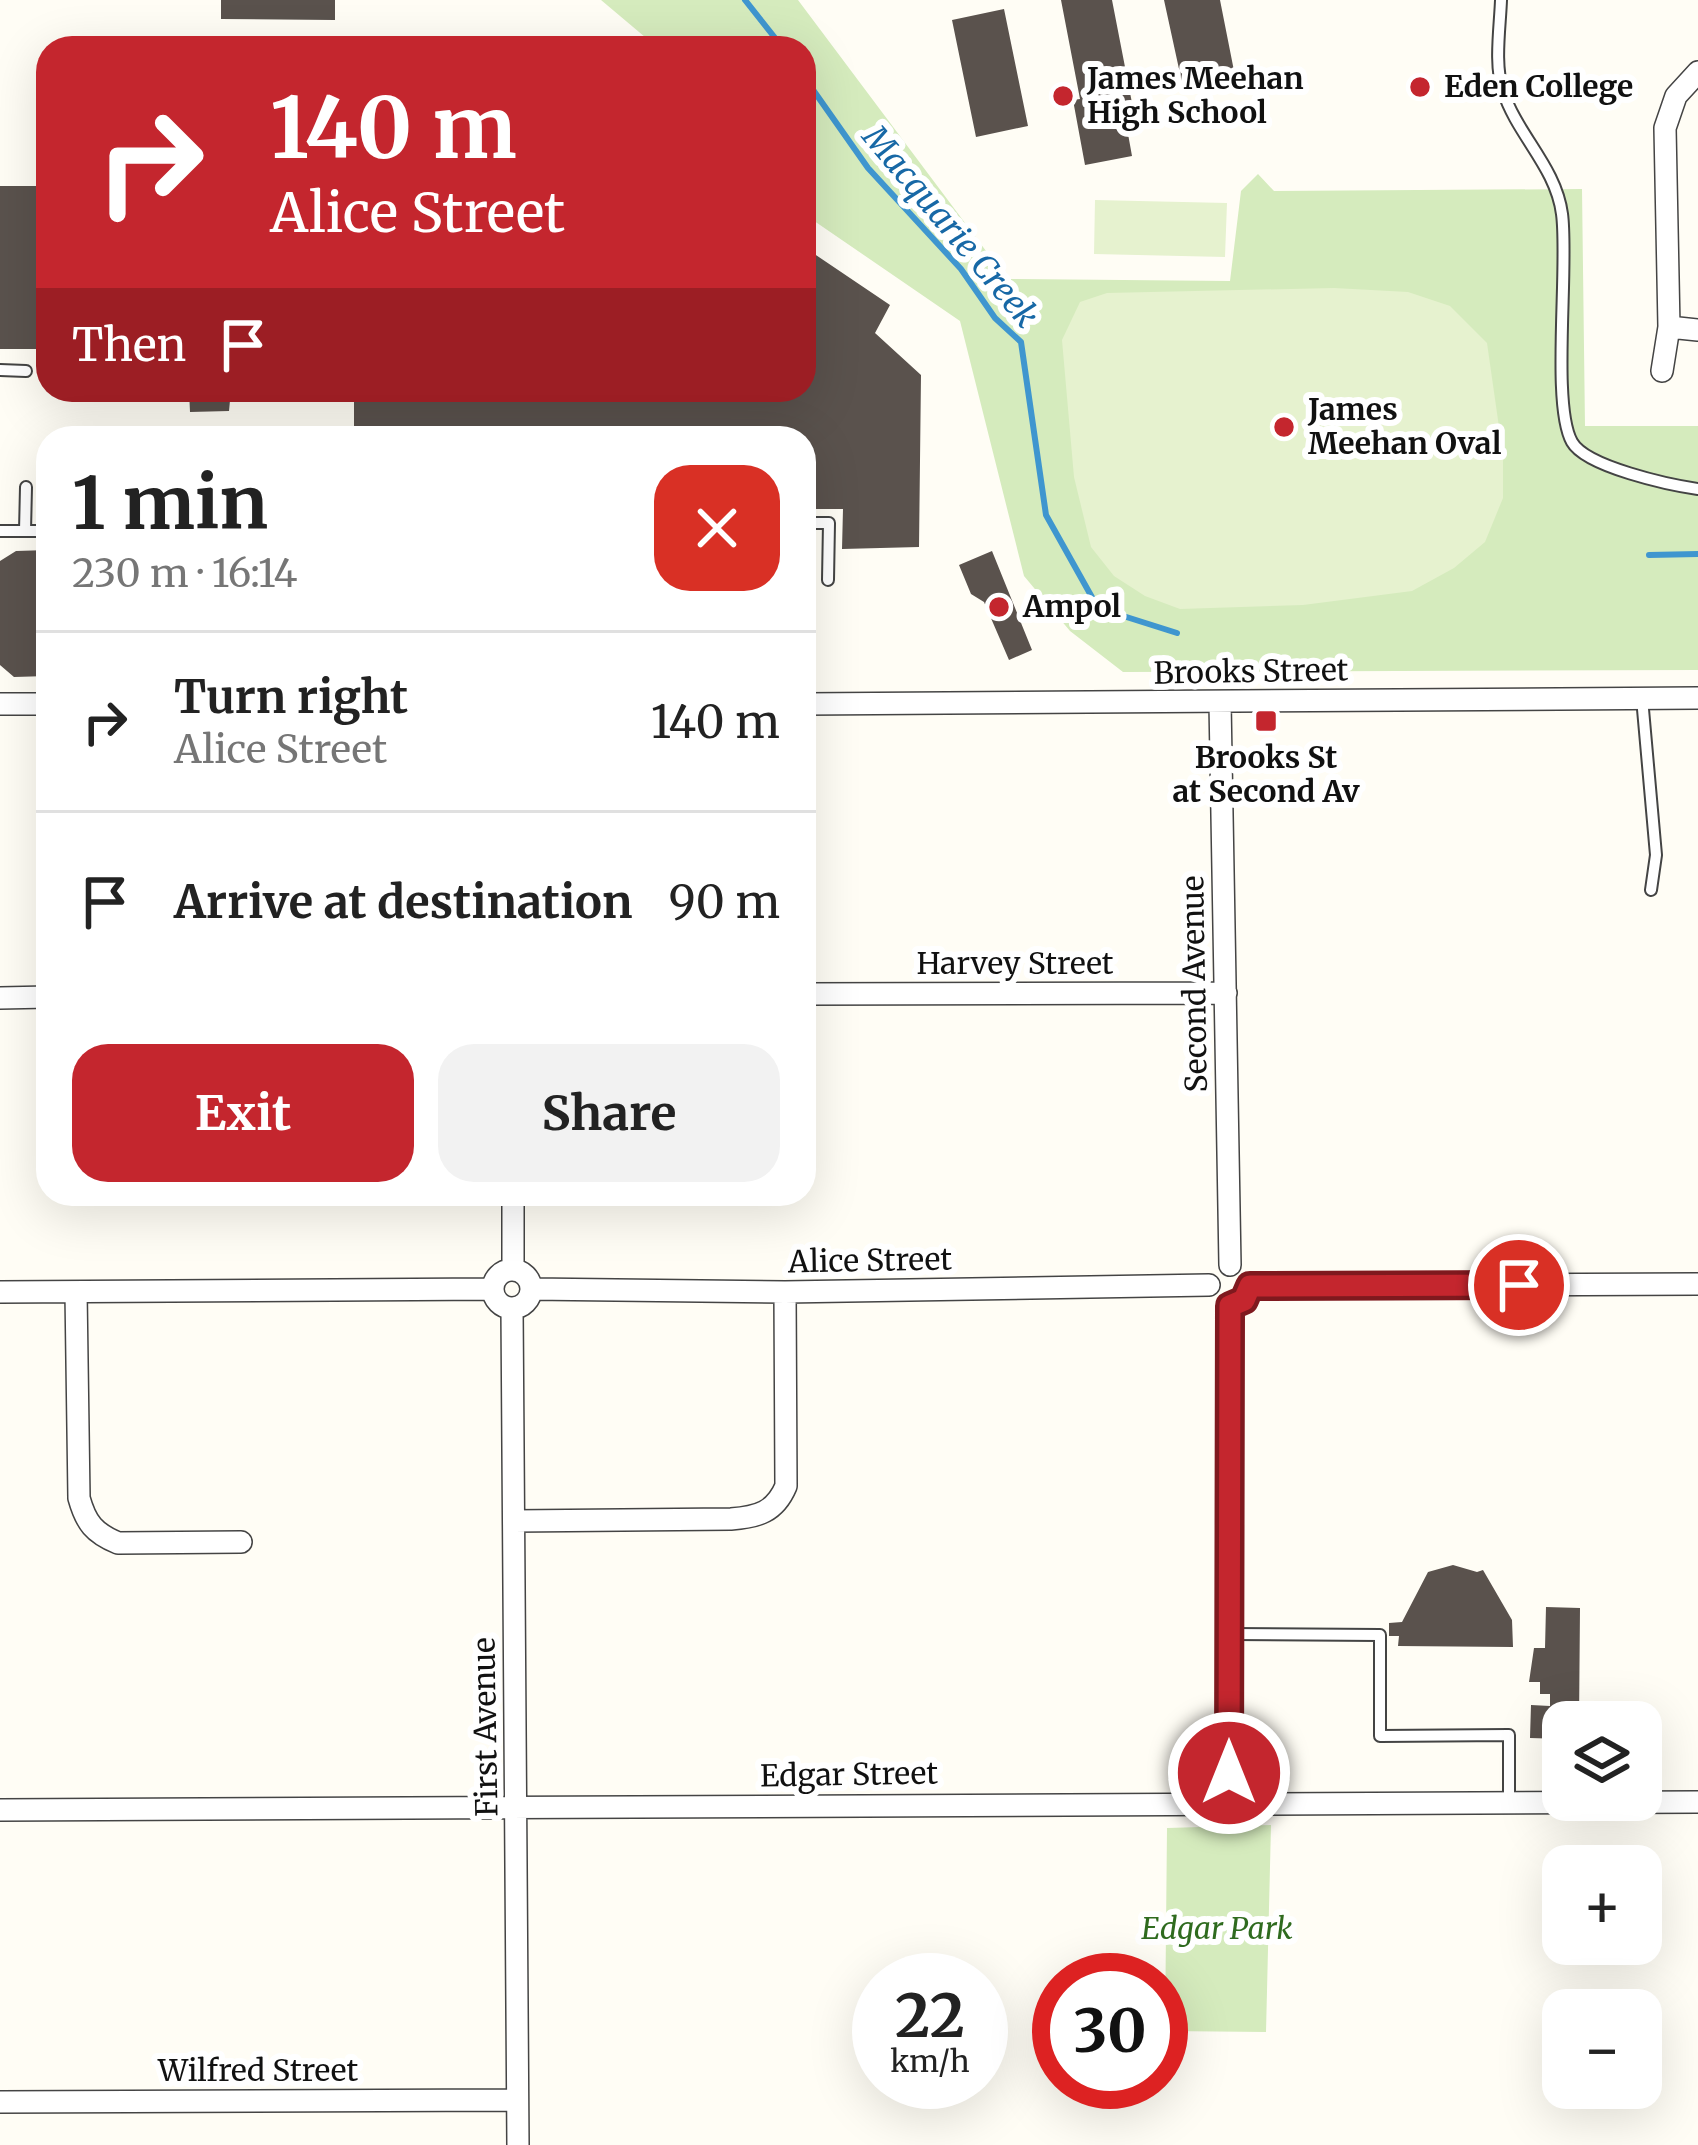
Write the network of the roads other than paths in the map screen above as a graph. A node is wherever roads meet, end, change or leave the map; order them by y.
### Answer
1 (1501, 0) edge
2 (1698, 72) edge
3 (1669, 327) junction
4 (1698, 330) edge
5 (0, 370) edge
6 (26, 370) dead end
7 (1662, 371) dead end
8 (26, 487) dead end
9 (1698, 489) edge
10 (816, 523) edge
11 (0, 531) edge
12 (26, 531) junction
13 (36, 531) edge
14 (828, 580) dead end
15 (1642, 698) junction
16 (1698, 698) edge
17 (1220, 702) junction
18 (0, 704) edge
19 (36, 704) edge
20 (816, 704) edge
21 (1652, 890) dead end
22 (1226, 993) junction
23 (816, 994) edge
24 (0, 998) edge
25 (36, 998) edge
26 (513, 1206) edge
27 (1230, 1265) junction
28 (513, 1270) junction
29 (1698, 1284) edge
30 (1209, 1286) junction
31 (1250, 1286) junction
32 (494, 1289) junction
33 (531, 1289) junction
34 (0, 1292) edge
35 (76, 1292) junction
36 (785, 1292) junction
37 (1230, 1306) junction
38 (512, 1308) junction
39 (514, 1521) junction
40 (241, 1542) dead end
41 (1229, 1634) junction
42 (1229, 1802) junction
43 (1509, 1802) junction
44 (1698, 1802) edge
45 (518, 1808) junction
46 (0, 1810) edge
47 (516, 2100) junction
48 (0, 2102) edge
49 (518, 2145) edge

1 - 9 lane
2 - 3 street
3 - 4 street
3 - 7 street
5 - 6 lane
8 - 12 lane
10 - 14 lane
11 - 12 lane
12 - 13 lane
15 - 16 street, Brooks Street
15 - 17 street, Brooks Street
15 - 21 lane
17 - 20 street, Brooks Street
17 - 22 street, Second Avenue
18 - 19 street
22 - 23 street, Harvey Street
22 - 27 street, Second Avenue
24 - 25 street
26 - 28 street
27 - 30 street
27 - 31 street
28 - 32 street
28 - 33 street
29 - 31 street
30 - 36 street, Alice Street
30 - 37 street
31 - 37 street
32 - 35 street
32 - 38 street
33 - 36 street, Alice Street
33 - 38 street
34 - 35 street
35 - 40 street
36 - 39 street
37 - 41 street
38 - 39 street, First Avenue
39 - 45 street, First Avenue
41 - 42 street
41 - 43 lane
42 - 43 street, Edgar Street
42 - 45 street, Edgar Street
43 - 44 street, Edgar Street
45 - 46 street, Edgar Street
45 - 47 street, First Avenue
47 - 48 street, Wilfred Street
47 - 49 street, First Avenue

